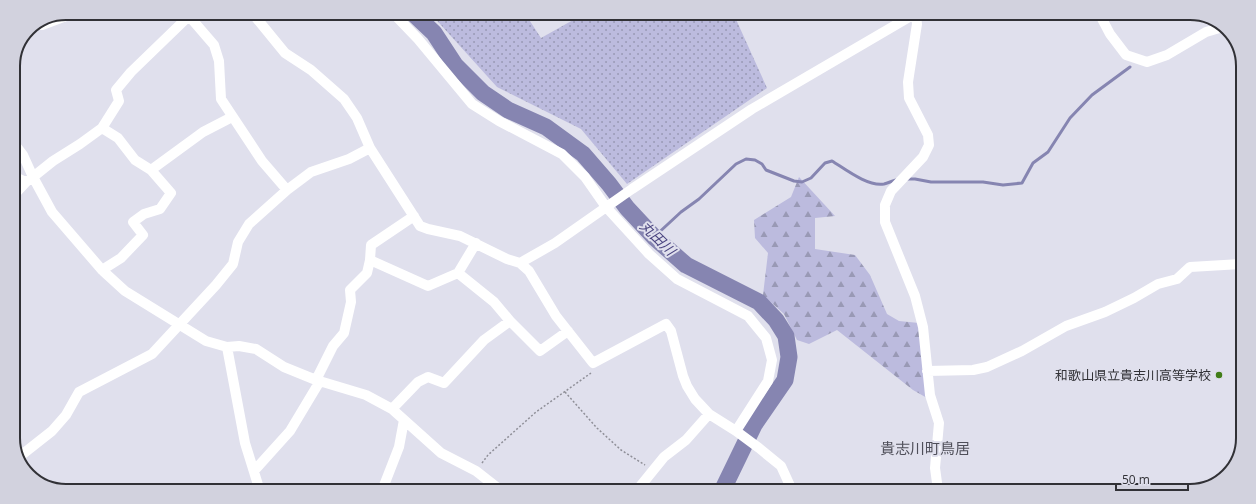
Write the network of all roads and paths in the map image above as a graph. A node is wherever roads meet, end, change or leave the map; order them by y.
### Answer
1 (186, 20) edge
2 (195, 20) edge
3 (258, 20) edge
4 (400, 20) edge
5 (904, 20) edge
6 (916, 20) edge
7 (1103, 20) edge
8 (1216, 29) edge
9 (232, 117) junction
10 (102, 128) junction
11 (370, 148) junction
12 (20, 151) edge
13 (151, 170) junction
14 (20, 178) edge
15 (30, 180) junction
16 (20, 189) edge
17 (287, 190) junction
18 (606, 207) junction
19 (414, 216) junction
20 (476, 243) junction
21 (370, 260) junction
22 (520, 263) junction
23 (1236, 264) edge
24 (102, 270) junction
25 (458, 273) junction
26 (510, 321) junction
27 (180, 325) junction
28 (568, 331) junction
29 (226, 347) junction
30 (593, 363) junction
31 (927, 371) junction
32 (318, 381) junction
33 (565, 392) junction
34 (392, 409) junction
35 (709, 414) junction
36 (404, 420) junction
37 (736, 431) junction
38 (23, 453) edge
39 (654, 470) junction
40 (254, 471) junction
41 (476, 471) junction
42 (258, 484) edge
43 (385, 484) edge
44 (493, 484) edge
45 (642, 484) edge
46 (789, 484) edge
47 (937, 484) edge

1 - 10 street
2 - 9 street
3 - 11 street
4 - 18 street
5 - 18 street
6 - 31 street
7 - 8 street
9 - 13 street
9 - 17 street
10 - 13 street
10 - 15 street
11 - 17 street
11 - 19 street
12 - 15 street
13 - 24 street
14 - 15 street
15 - 16 street
15 - 24 street
17 - 27 street
18 - 22 street
18 - 37 street
19 - 20 street
19 - 21 street
20 - 22 street
20 - 25 street
21 - 25 street
21 - 32 street
22 - 28 street
23 - 31 street
24 - 27 street
25 - 26 street
26 - 28 street
26 - 34 street
27 - 29 street
27 - 38 street
28 - 30 street
29 - 32 street
29 - 40 street
30 - 33 path
30 - 35 street
31 - 47 street
32 - 34 street
32 - 40 street
33 - 39 path
33 - 41 path
34 - 36 street
35 - 37 street
35 - 39 street
36 - 41 street
36 - 43 street
37 - 46 street
39 - 45 street
40 - 42 street
41 - 44 street

